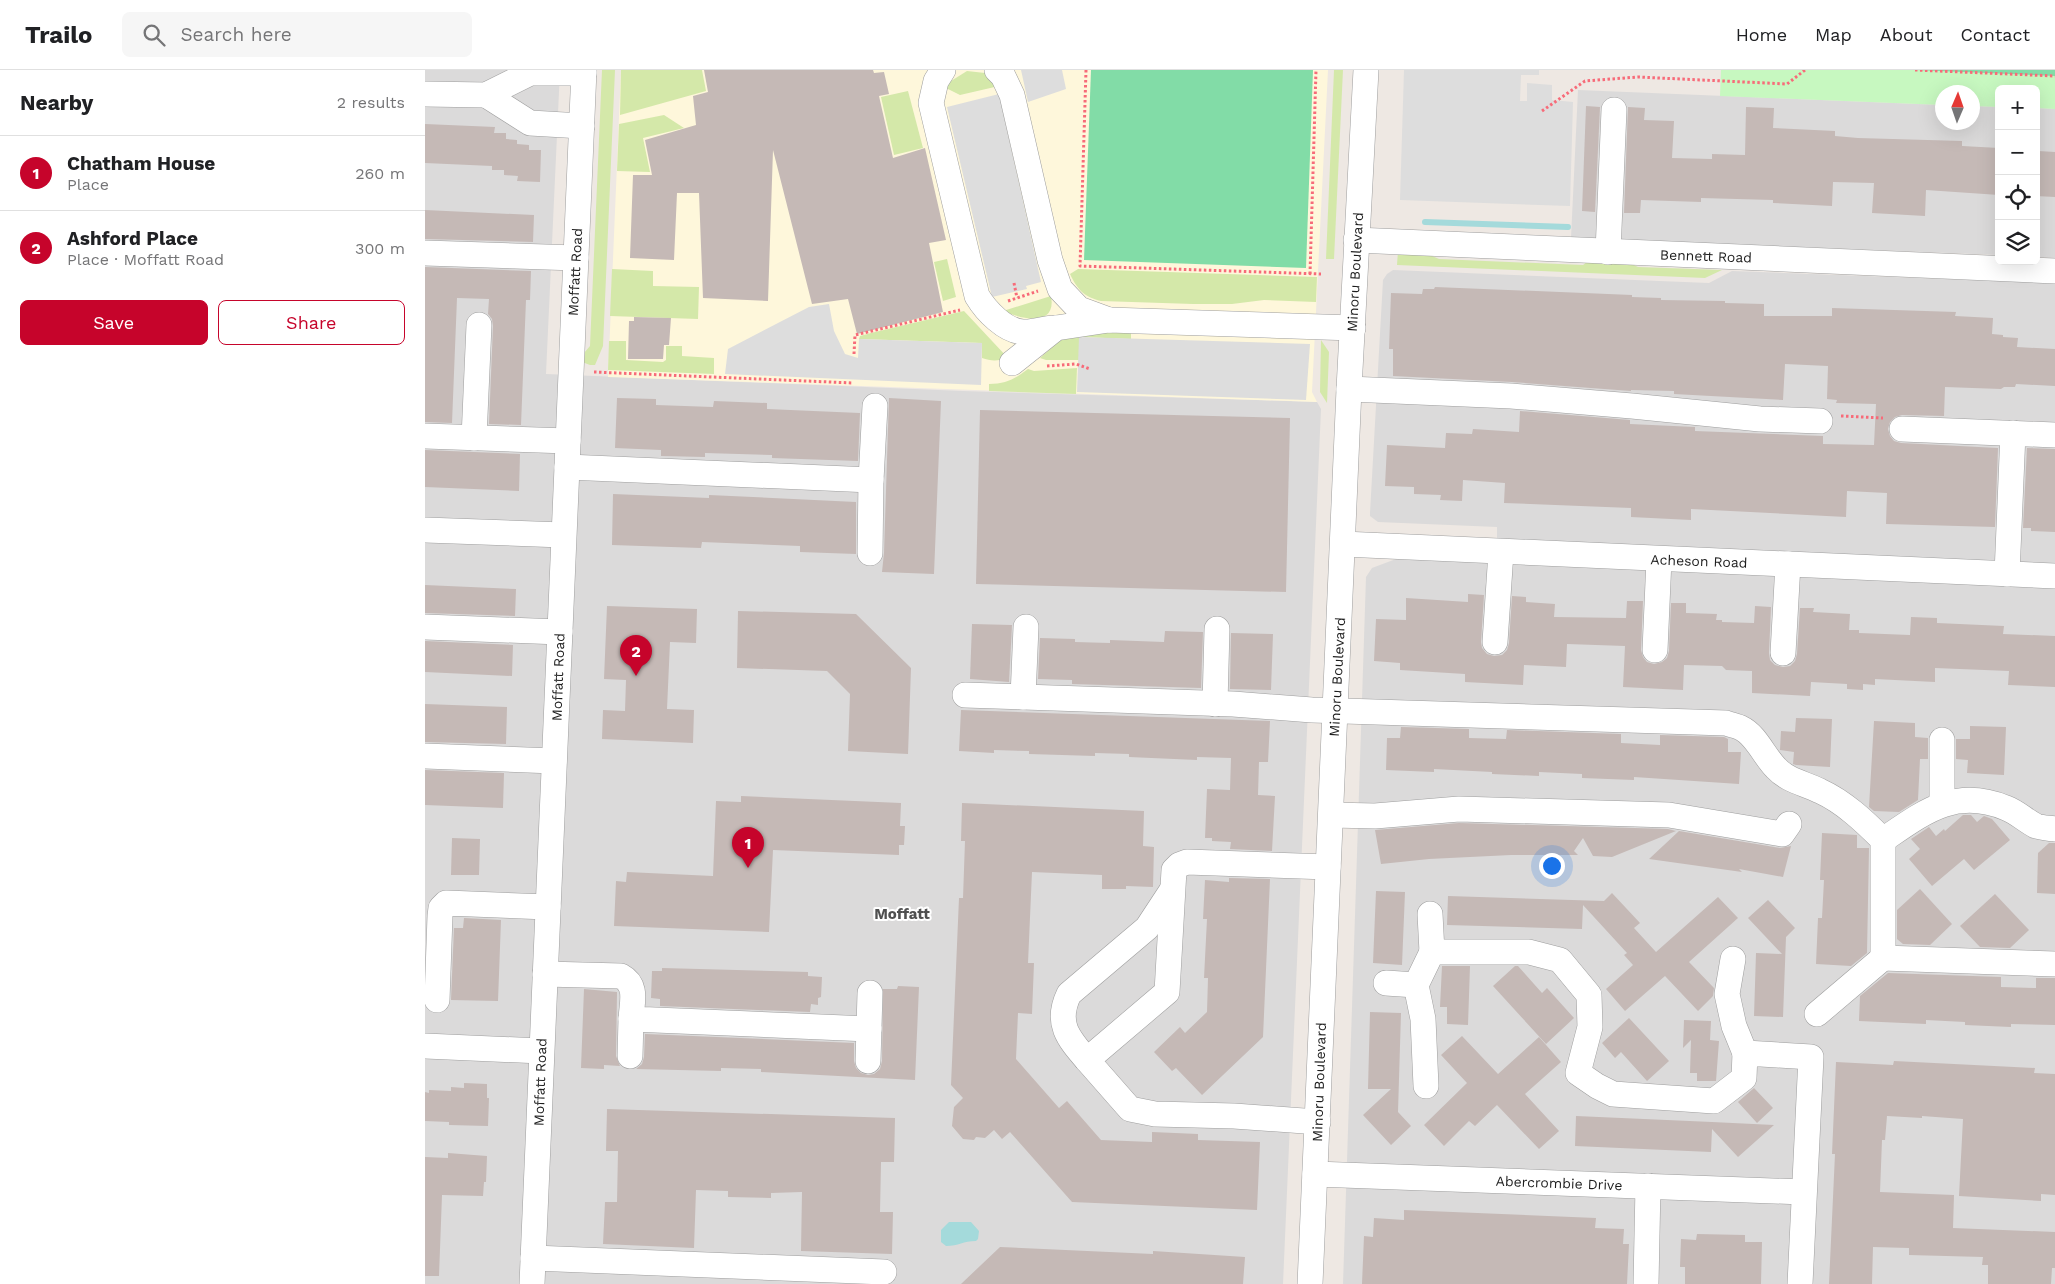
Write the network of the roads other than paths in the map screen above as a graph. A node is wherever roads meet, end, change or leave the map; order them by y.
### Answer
1 (943, 70) edge
2 (997, 70) edge
3 (1366, 70) edge
4 (584, 72) edge
5 (425, 94) edge
6 (486, 95) junction
7 (1614, 110) dead end
8 (582, 126) junction
9 (1356, 240) junction
10 (1608, 252) junction
11 (425, 253) edge
12 (576, 258) junction
13 (2055, 271) edge
14 (1109, 320) junction
15 (479, 325) dead end
16 (1057, 328) junction
17 (1353, 328) junction
18 (1012, 363) dead end
19 (1349, 389) junction
20 (875, 406) dead end
21 (1820, 421) road end
22 (1902, 429) road end
23 (2013, 433) junction
24 (2055, 435) edge
25 (425, 436) edge
26 (474, 438) junction
27 (568, 441) junction
28 (567, 467) junction
29 (871, 480) junction
30 (425, 530) edge
31 (563, 535) junction
32 (1343, 544) junction
33 (1501, 552) junction
34 (870, 553) dead end
35 (1659, 559) junction
36 (1787, 564) junction
37 (2007, 574) junction
38 (2055, 576) edge
39 (425, 626) edge
40 (1026, 627) dead end
41 (1217, 629) dead end
42 (560, 632) junction
43 (1495, 642) dead end
44 (1655, 650) dead end
45 (1783, 653) dead end
46 (965, 695) dead end
47 (1023, 697) junction
48 (1215, 704) junction
49 (1335, 711) junction
50 (1942, 740) dead end
51 (425, 756) edge
52 (554, 761) junction
53 (1942, 804) junction
54 (1331, 814) junction
55 (1789, 824) dead end
56 (2055, 829) edge
57 (1883, 840) junction
58 (1328, 867) junction
59 (1172, 889) junction
60 (548, 906) junction
61 (1430, 914) dead end
62 (1432, 952) junction
63 (1883, 958) junction
64 (1733, 959) dead end
65 (2055, 964) edge
66 (545, 974) junction
67 (1387, 984) dead end
68 (1416, 985) junction
69 (870, 993) dead end
70 (437, 1000) dead end
71 (1817, 1014) dead end
72 (631, 1019) junction
73 (869, 1029) junction
74 (425, 1046) edge
75 (541, 1051) junction
76 (1745, 1053) junction
77 (630, 1056) dead end
78 (1087, 1060) junction
79 (869, 1061) dead end
80 (1426, 1086) dead end
81 (1318, 1122) junction
82 (1315, 1174) junction
83 (1648, 1186) junction
84 (1803, 1192) junction
85 (533, 1258) junction
86 (884, 1272) dead end
87 (532, 1284) edge
88 (1310, 1284) edge
89 (1646, 1284) edge
90 (1800, 1284) edge

1 - 16 street
2 - 14 street
3 - 9 street, Minoru Boulevard
4 - 6 street
4 - 8 street, Moffatt Road
5 - 6 street
6 - 8 street
7 - 10 street
8 - 12 street, Moffatt Road
9 - 10 street, Bennett Road
9 - 17 street, Minoru Boulevard
10 - 13 street, Bennett Road
11 - 12 street
12 - 27 street, Moffatt Road
14 - 16 street
14 - 17 street
15 - 26 street
16 - 18 street
17 - 19 street, Minoru Boulevard
19 - 21 street
19 - 32 street, Minoru Boulevard
20 - 29 street
22 - 23 street
23 - 24 street
23 - 37 street
25 - 26 street
26 - 27 street
27 - 28 street, Moffatt Road
28 - 29 street
28 - 31 street, Moffatt Road
29 - 34 street
30 - 31 street
31 - 42 street, Moffatt Road
32 - 33 street, Acheson Road
32 - 49 street, Minoru Boulevard
33 - 35 street, Acheson Road
33 - 43 street
35 - 36 street, Acheson Road
35 - 44 street
36 - 37 street, Acheson Road
36 - 45 street
37 - 38 street, Acheson Road
39 - 42 street
40 - 47 street
41 - 48 street
42 - 52 street, Moffatt Road
46 - 47 street
47 - 48 street
48 - 49 street
49 - 54 street, Minoru Boulevard
49 - 57 street
50 - 53 street
51 - 52 street
52 - 60 street, Moffatt Road
53 - 56 street
53 - 57 street
54 - 55 street
54 - 58 street, Minoru Boulevard
57 - 63 street
58 - 59 street
58 - 81 street, Minoru Boulevard
59 - 78 street
59 - 78 street
60 - 66 street, Moffatt Road
60 - 70 street
61 - 62 street
62 - 68 street
62 - 76 street
63 - 65 street
63 - 71 street
64 - 76 street
66 - 72 street
66 - 75 street, Moffatt Road
67 - 68 street
68 - 80 street
69 - 73 street
72 - 73 street
72 - 77 street
73 - 79 street
74 - 75 street
75 - 85 street, Moffatt Road
76 - 84 street
78 - 81 street
81 - 82 street, Minoru Boulevard
82 - 83 street, Abercrombie Drive
82 - 88 street, Minoru Boulevard
83 - 84 street, Abercrombie Drive
83 - 89 street
84 - 90 street
85 - 86 street
85 - 87 street, Moffatt Road

